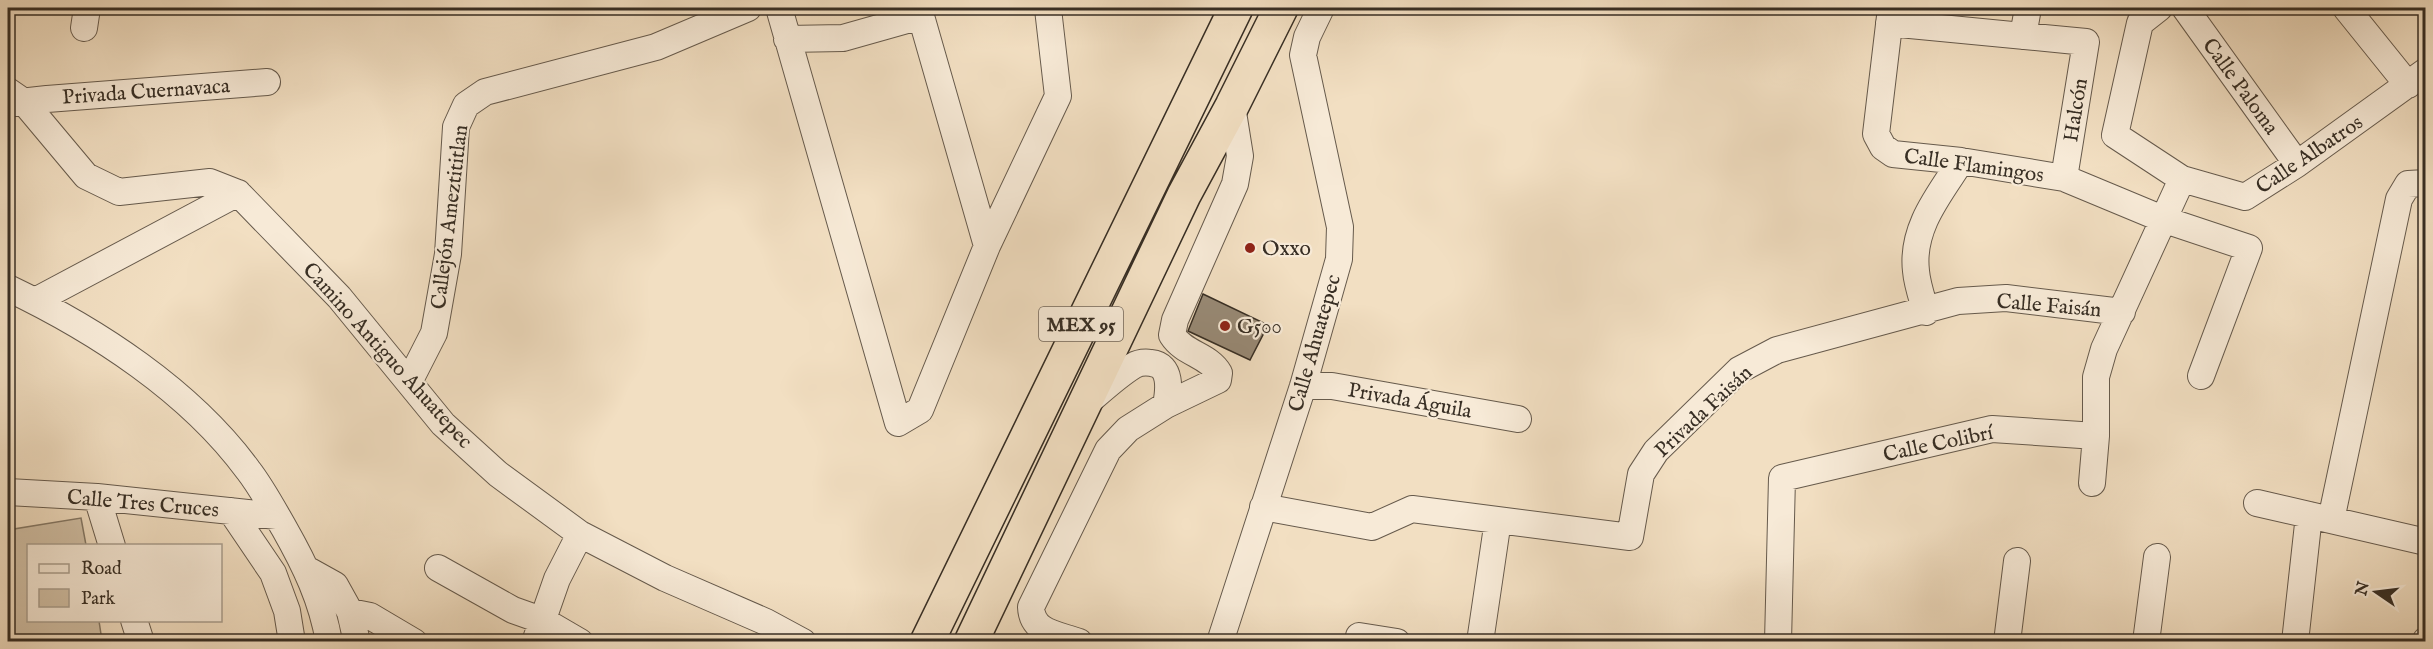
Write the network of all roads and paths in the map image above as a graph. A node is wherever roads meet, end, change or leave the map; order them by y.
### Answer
1 (748, 8) edge
2 (779, 8) edge
3 (1236, 8) edge
4 (1281, 8) edge
5 (1322, 8) edge
6 (2028, 8) edge
7 (2159, 8) edge
8 (2185, 8) edge
9 (2346, 8) edge
10 (1048, 9) edge
11 (1890, 15) edge
12 (2023, 36) junction
13 (787, 39) junction
14 (2417, 78) edge
15 (267, 82) dead end
16 (13, 99) edge
17 (1232, 106) junction
18 (1961, 161) junction
19 (2297, 164) junction
20 (2064, 178) junction
21 (2182, 179) junction
22 (2417, 183) edge
23 (238, 193) junction
24 (2165, 220) junction
25 (987, 246) junction
26 (8, 288) edge
27 (35, 301) junction
28 (1926, 312) junction
29 (2122, 312) junction
30 (2201, 376) dead end
31 (409, 382) junction
32 (1303, 386) junction
33 (1086, 403) junction
34 (1166, 405) junction
35 (1518, 419) dead end
36 (2096, 436) junction
37 (2092, 483) dead end
38 (8, 492) edge
39 (97, 497) junction
40 (2257, 503) dead end
41 (1263, 507) junction
42 (231, 511) junction
43 (278, 516) junction
44 (2320, 518) junction
45 (1498, 520) junction
46 (580, 534) junction
47 (2426, 542) edge
48 (111, 544) edge
49 (2157, 557) dead end
50 (2017, 561) dead end
51 (438, 568) dead end
52 (308, 570) junction
53 (350, 612) junction
54 (135, 622) edge
55 (540, 631) edge
56 (1358, 639) edge
57 (141, 642) edge
58 (292, 642) edge
59 (329, 642) edge
60 (357, 642) edge
61 (414, 642) edge
62 (580, 642) edge
63 (803, 642) edge
64 (927, 642) edge
65 (971, 642) edge
66 (1079, 642) edge
67 (1220, 642) edge
68 (1397, 642) edge
69 (1480, 642) edge
70 (1778, 642) edge
71 (2007, 642) edge
72 (2146, 642) edge
73 (2295, 642) edge

1 - 31 street, Callejón Ameztititlan
2 - 13 street
3 - 64 highway, MEX 95
4 - 17 highway, MEX 95
5 - 32 street, Calle Ahuatepec
6 - 12 street
7 - 21 street, Calle Albatros
8 - 19 street, Calle Paloma
9 - 14 street
10 - 25 street
11 - 12 street
11 - 18 street, Calle Flamingos
12 - 20 street, Halcón
13 - 25 street
13 - 25 street
14 - 19 street, Calle Albatros
15 - 16 street, Privada Cuernavaca
16 - 23 street, Camino Antiguo Ahuatepec
17 - 33 highway, MEX 95
17 - 34 street
18 - 20 street, Calle Flamingos
18 - 28 street
19 - 21 street, Calle Albatros
20 - 24 street, Calle Flamingos
21 - 24 street
22 - 44 street
23 - 27 street
23 - 31 street, Camino Antiguo Ahuatepec
24 - 29 street
24 - 30 street, Calle Flamingos
26 - 27 street
27 - 43 street
28 - 29 street, Calle Faisán
28 - 45 street, Privada Faisán
29 - 36 street
31 - 46 street, Camino Antiguo Ahuatepec
32 - 35 street, Privada Águila
32 - 41 street, Calle Ahuatepec
33 - 34 street
33 - 65 highway, MEX 95
34 - 66 street
36 - 37 street
36 - 70 street, Calle Colibrí
38 - 39 street, Calle Tres Cruces
39 - 42 street, Calle Tres Cruces
39 - 48 street
40 - 44 street
41 - 45 street
41 - 67 street, Calle Ahuatepec
42 - 43 street, Calle Tres Cruces
42 - 58 street
43 - 52 street
44 - 47 street
44 - 73 street
45 - 69 street
46 - 55 street
46 - 63 street, Camino Antiguo Ahuatepec
49 - 72 street
50 - 71 street
51 - 55 street
52 - 53 street
52 - 59 street
53 - 60 street
53 - 61 street
54 - 57 street
55 - 62 street
56 - 68 street

